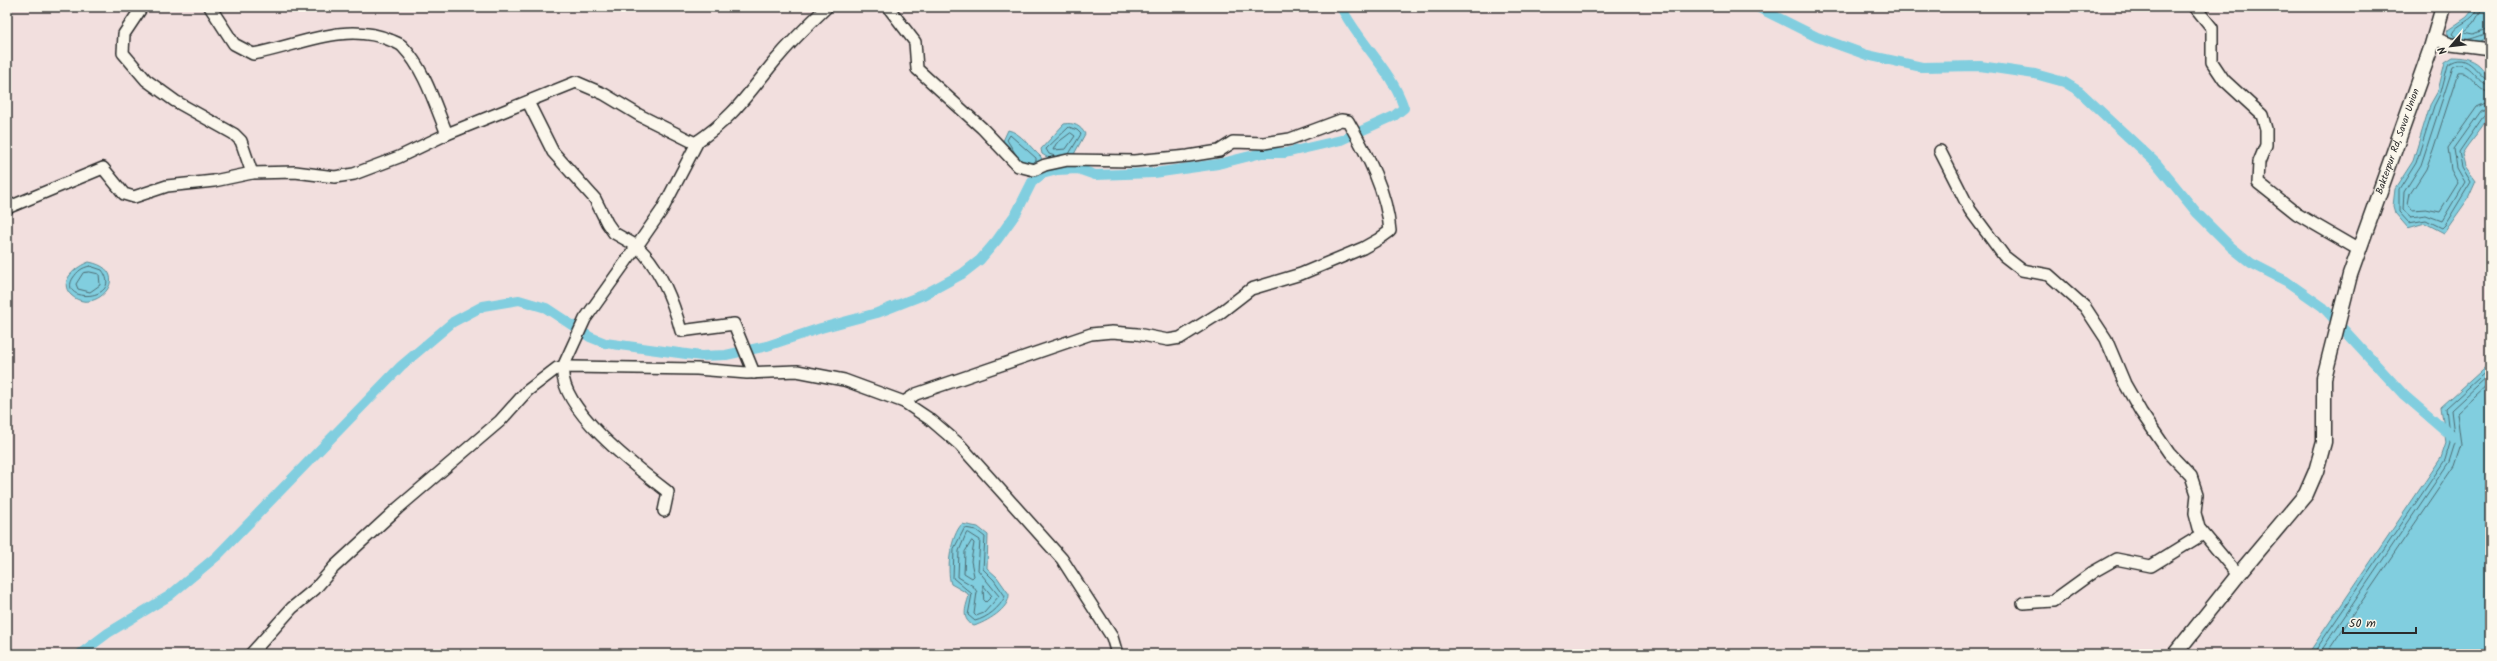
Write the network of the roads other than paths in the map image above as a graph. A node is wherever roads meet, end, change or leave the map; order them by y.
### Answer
1 (142, 7) edge
2 (210, 7) edge
3 (827, 7) edge
4 (888, 7) edge
5 (2195, 7) edge
6 (2443, 7) edge
7 (2434, 38) junction
8 (2490, 49) edge
9 (528, 102) junction
10 (447, 134) junction
11 (698, 141) junction
12 (1940, 151) dead end
13 (252, 173) junction
14 (7, 208) edge
15 (637, 246) junction
16 (2360, 250) junction
17 (563, 367) junction
18 (754, 373) junction
19 (904, 402) junction
20 (664, 511) dead end
21 (2203, 534) junction
22 (2238, 575) junction
23 (2023, 603) dead end
24 (251, 654) edge
25 (1117, 654) edge
26 (2175, 654) edge

1 - 13 street
2 - 10 street
3 - 11 street
4 - 19 street
5 - 16 street
6 - 7 street, Bakterpur Rd, Savar Union
7 - 8 street
7 - 16 street, Bakterpur Rd, Savar Union
9 - 10 street
9 - 11 street
9 - 15 street
10 - 13 street
11 - 15 street
12 - 21 street
13 - 14 street
15 - 17 street
15 - 18 street
16 - 22 street, Bakterpur Rd, Savar Union
17 - 18 street
17 - 20 street
17 - 24 street
18 - 19 street
19 - 25 street
21 - 22 street
21 - 23 street
22 - 26 street, Bakterpur Rd, Savar Union

